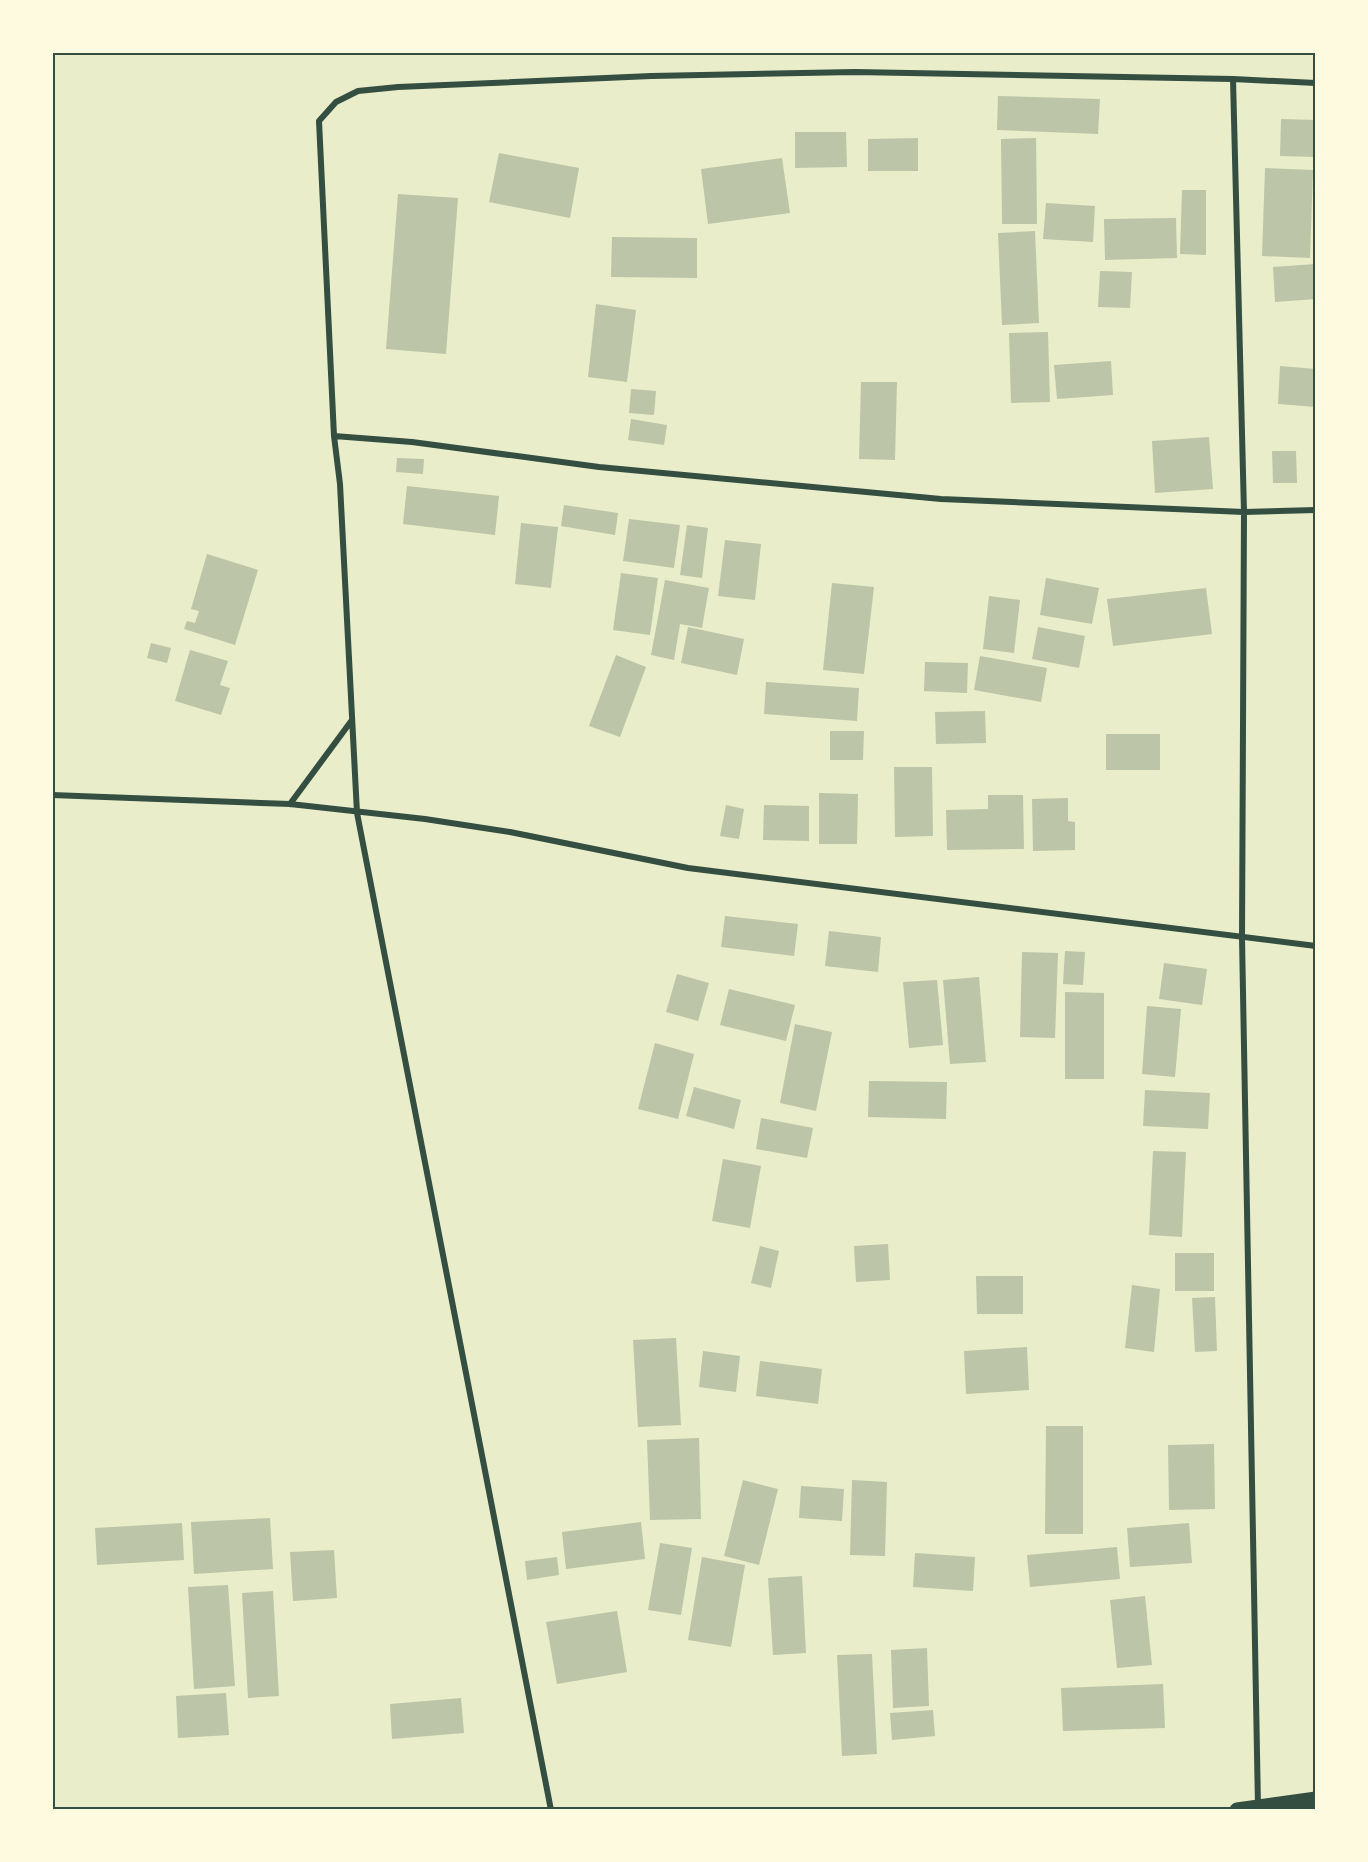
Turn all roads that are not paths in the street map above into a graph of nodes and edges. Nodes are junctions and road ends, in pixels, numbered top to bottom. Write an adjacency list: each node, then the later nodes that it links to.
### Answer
1 (1233, 79): 2 (street); 3 (street); 5 (street)
2 (1316, 83)
3 (334, 436): 5 (street); 6 (street)
4 (1316, 510): 5 (street)
5 (1244, 512): 10 (street)
6 (352, 720): 8 (street); 9 (street)
7 (52, 795): 8 (street)
8 (290, 804): 9 (street)
9 (357, 813): 10 (street); 14 (street)
10 (1242, 938): 11 (street); 13 (street)
11 (1316, 946)
12 (1316, 1799): 13 (main road)
13 (1258, 1807): 15 (main road)
14 (551, 1809)
15 (1237, 1809)

